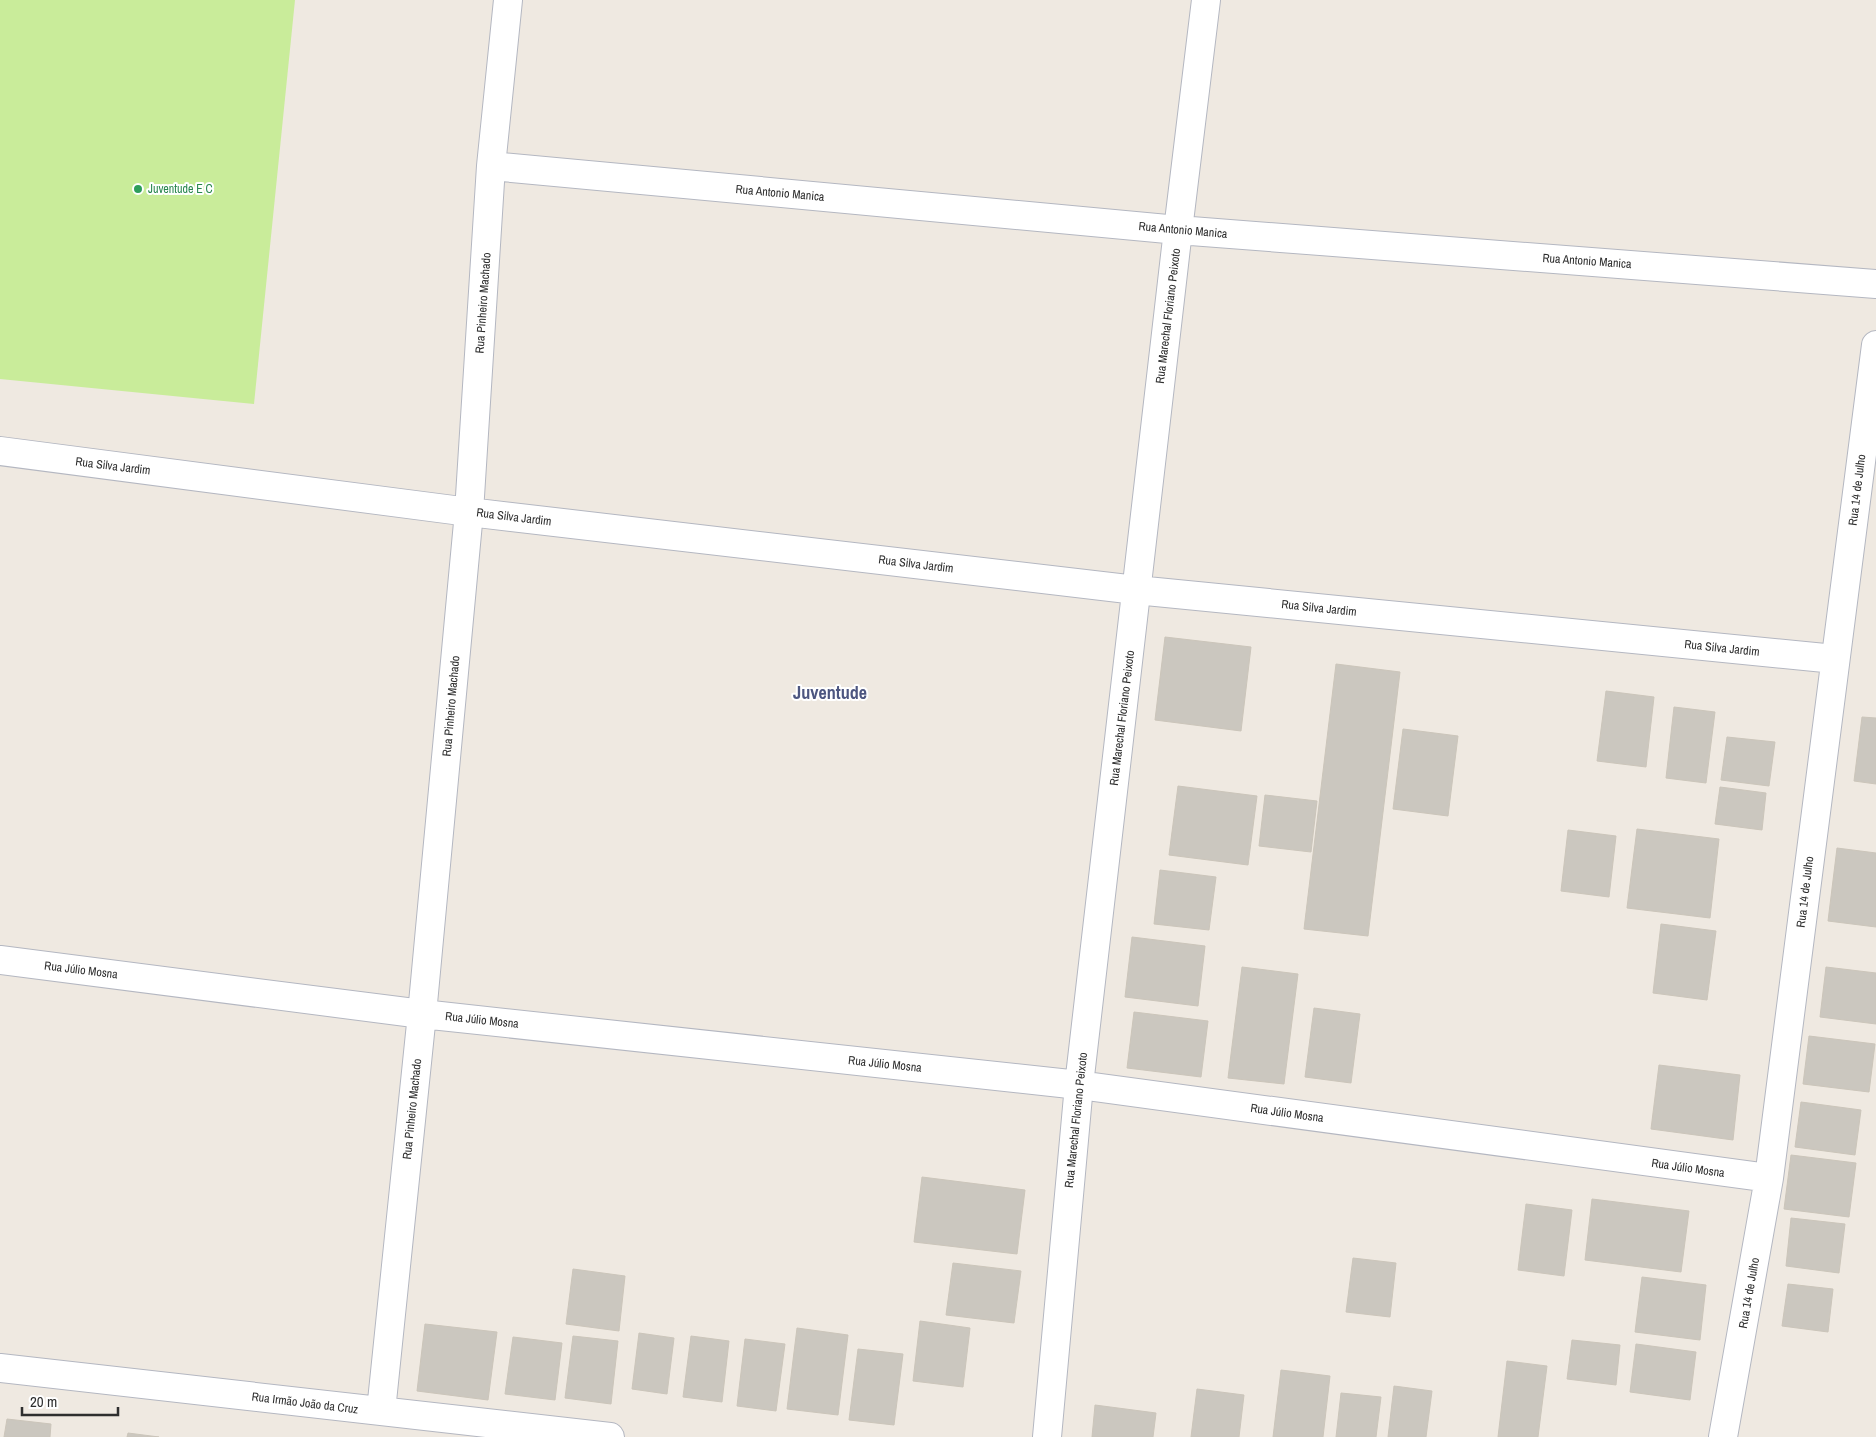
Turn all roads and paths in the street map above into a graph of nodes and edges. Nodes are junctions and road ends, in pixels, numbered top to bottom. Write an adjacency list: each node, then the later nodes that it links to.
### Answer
1 (508, 0): 3 (street, Rua Pinheiro Machado)
2 (1206, 0): 4 (street, Rua Marechal Floriano Peixoto)
3 (492, 166): 4 (street, Rua Antonio Manica); 8 (street, Rua Pinheiro Machado)
4 (1178, 230): 5 (street, Rua Antonio Manica); 9 (street, Rua Marechal Floriano Peixoto)
5 (1876, 284)
6 (1876, 345): 10 (street, Rua 14 de Julho)
7 (0, 451): 8 (street, Rua Silva Jardim)
8 (469, 512): 9 (street, Rua Silva Jardim); 12 (street, Rua Pinheiro Machado)
9 (1136, 590): 10 (street, Rua Silva Jardim); 13 (street, Rua Marechal Floriano Peixoto)
10 (1835, 659): 14 (street, Rua 14 de Julho)
11 (0, 960): 12 (street, Rua Júlio Mosna)
12 (422, 1014): 13 (street, Rua Júlio Mosna); 16 (street, Rua Pinheiro Machado)
13 (1079, 1085): 14 (street, Rua Júlio Mosna); 18 (street, Rua Marechal Floriano Peixoto)
14 (1769, 1178): 19 (street, Rua 14 de Julho)
15 (0, 1368): 16 (street, Rua Irmão João da Cruz)
16 (380, 1411): 17 (street, Rua Irmão João da Cruz)
17 (610, 1437)
18 (1047, 1437)
19 (1724, 1437)

